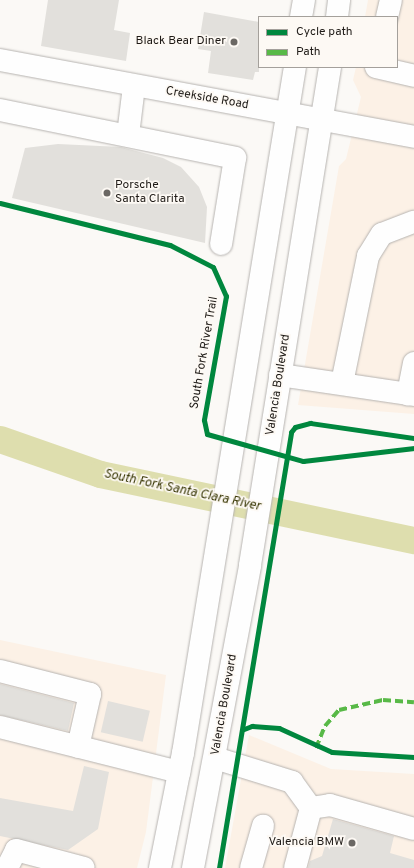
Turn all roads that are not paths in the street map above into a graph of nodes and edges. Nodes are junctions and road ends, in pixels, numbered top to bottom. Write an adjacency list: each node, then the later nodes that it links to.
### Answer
1 (304, 0): 4 (main road)
2 (340, 0): 5 (main road)
3 (391, 0): 6 (main road)
4 (301, 16)
5 (337, 16)
6 (387, 16)
7 (0, 60): 12 (main road, Creekside Road)
8 (294, 68): 14 (main road)
9 (330, 68): 15 (main road, Valencia Boulevard)
10 (380, 68): 11 (main road)
11 (414, 76)
12 (134, 86): 14 (main road, Creekside Road); 16 (main road)
13 (0, 110): 16 (main road)
14 (288, 113): 15 (main road, Creekside Road); 28 (main road)
15 (323, 119): 17 (main road, Creekside Road); 21 (main road, Valencia Boulevard)
16 (128, 135): 19 (main road)
17 (414, 137)
18 (414, 222): 22 (main road)
19 (221, 244)
20 (414, 363): 23 (main road)
21 (280, 375): 22 (main road); 27 (main road, Valencia Boulevard)
22 (342, 383): 23 (main road)
23 (411, 395)
24 (0, 671): 26 (main road)
25 (0, 727): 26 (main road)
26 (78, 747): 28 (main road)
27 (216, 758): 29 (main road); 36 (main road, Valencia Boulevard)
28 (179, 772): 35 (main road)
29 (311, 808): 31 (main road); 38 (main road)
30 (262, 826): 37 (main road)
31 (414, 828)
32 (42, 863): 33 (main road); 34 (main road)
33 (7, 868)
34 (84, 868)
35 (160, 868)
36 (193, 868)
37 (251, 868)
38 (295, 868)

